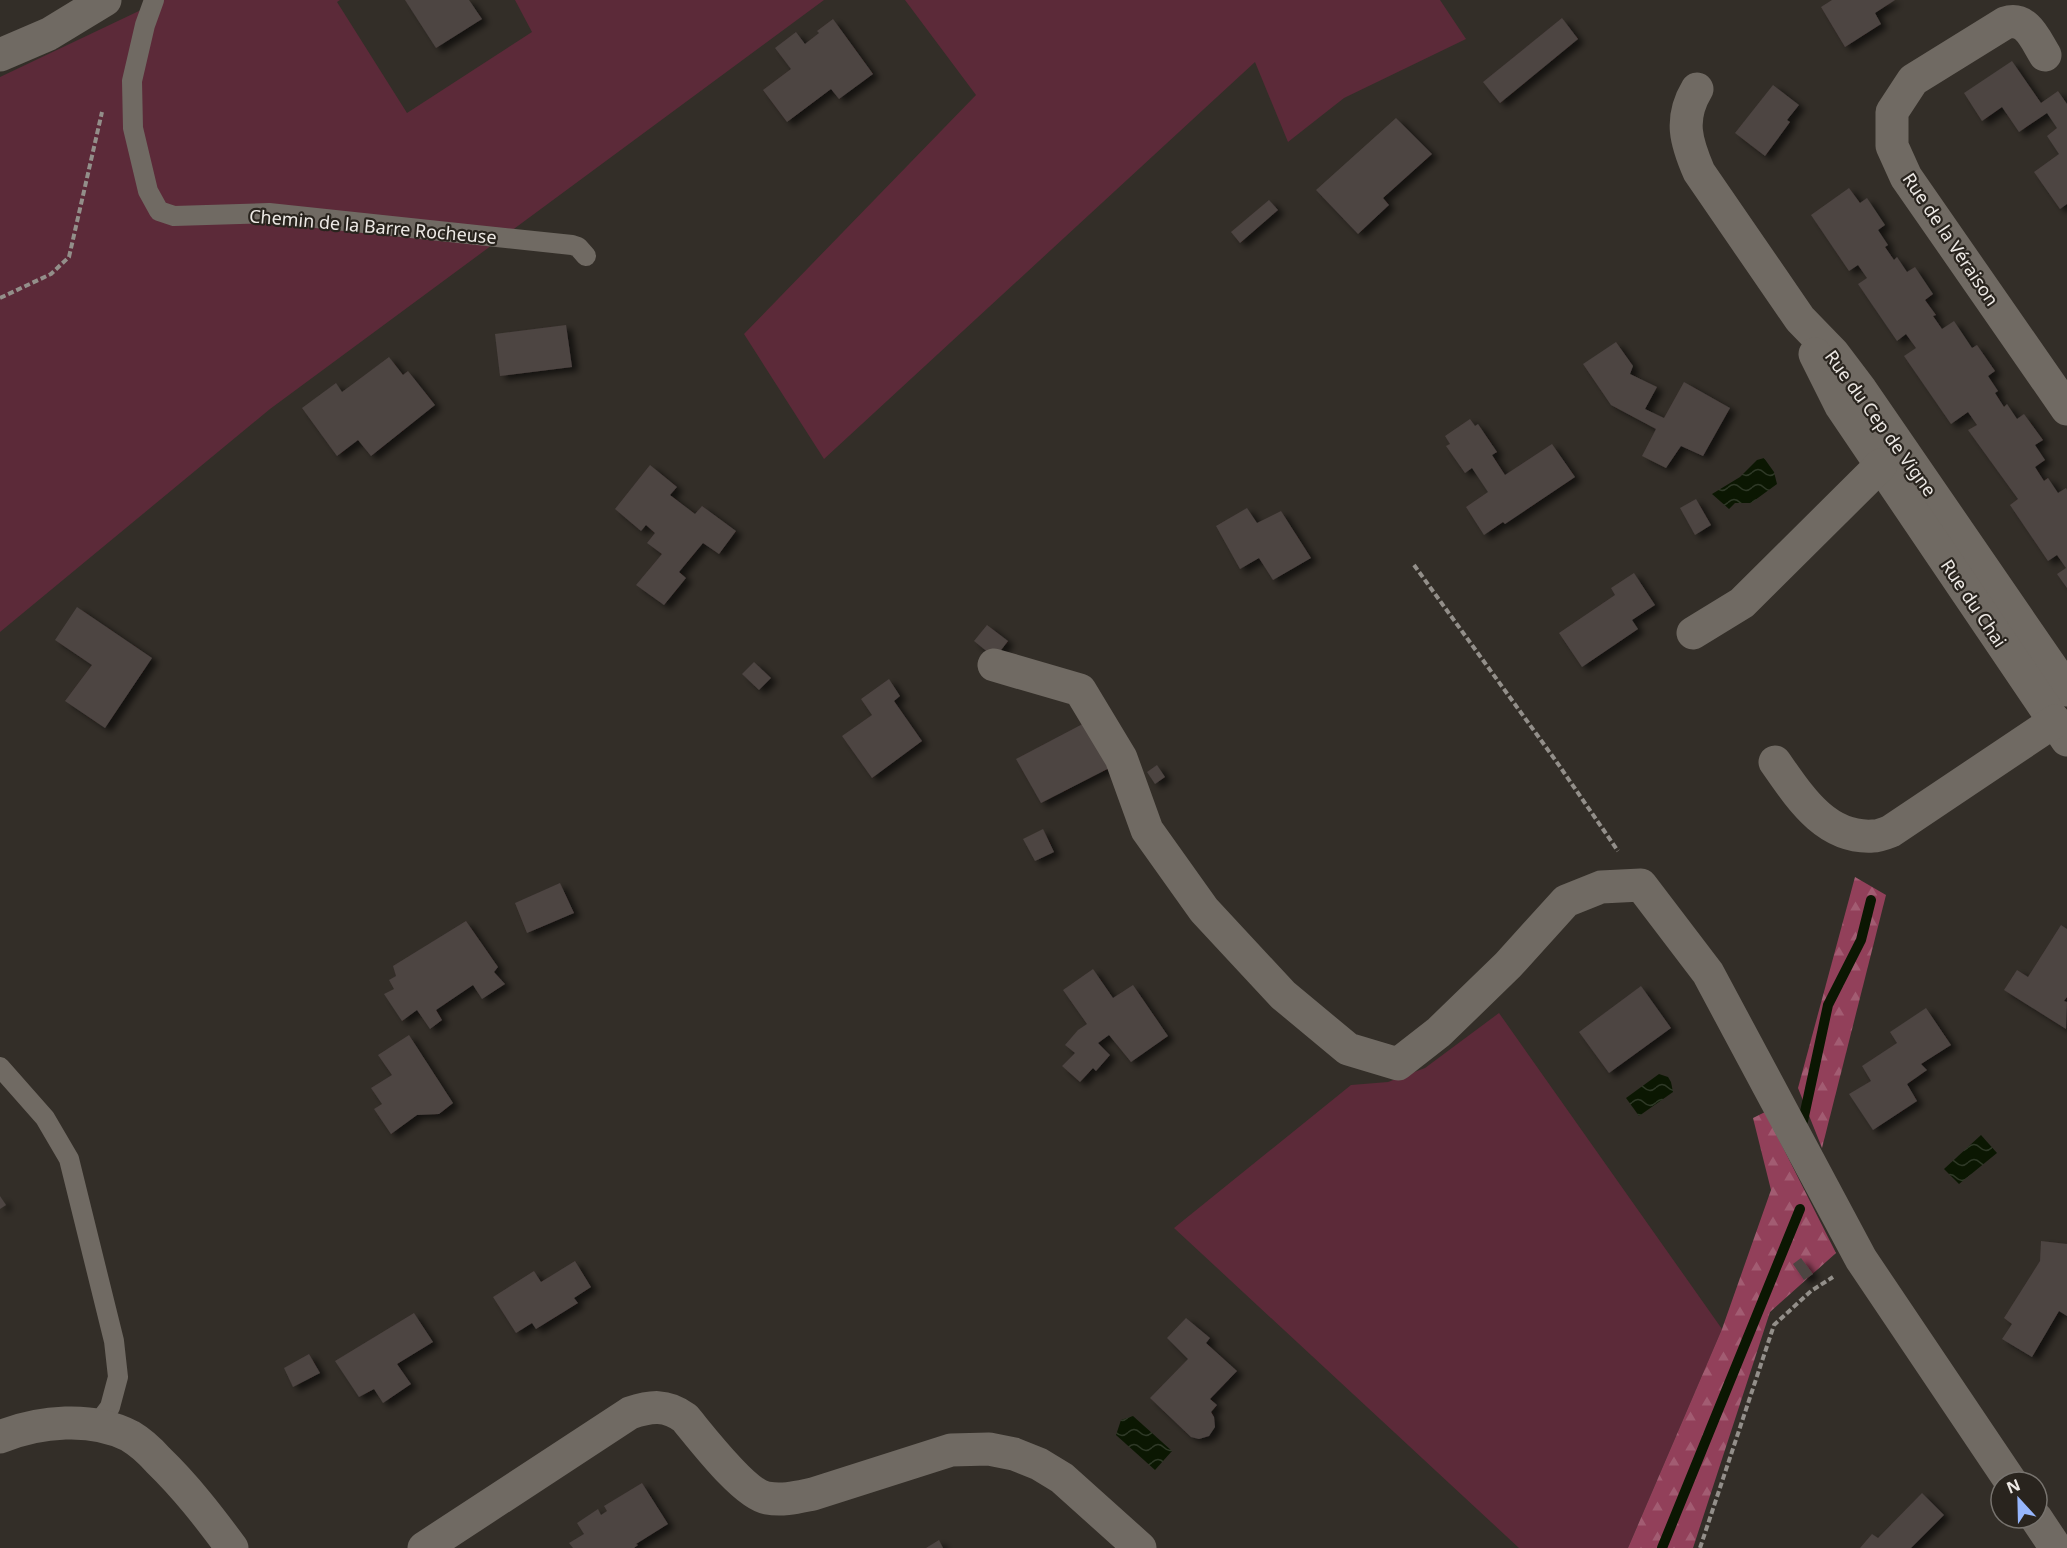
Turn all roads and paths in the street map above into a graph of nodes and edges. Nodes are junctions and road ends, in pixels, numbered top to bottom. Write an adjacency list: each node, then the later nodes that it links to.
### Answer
1 (105, 0): 3 (street)
2 (154, 0): 7 (lane, Chemin de la Barre Rocheuse)
3 (0, 55)
4 (2045, 55): 10 (street, Rue de la Véraison)
5 (1697, 89): 9 (street, Rue du Cep de Vigne)
6 (105, 102): 8 (path)
7 (586, 256)
8 (0, 298)
9 (1800, 319): 11 (street, Rue du Chai); 15 (street, Rue du Cep de Vigne)
10 (2067, 409)
11 (1881, 465): 13 (street); 16 (street, Rue du Chai)
12 (1414, 565): 18 (path)
13 (1693, 633)
14 (994, 665): 18 (street)
15 (2067, 690)
16 (2061, 731): 17 (street)
17 (1775, 762)
18 (1641, 885): 20 (street)
19 (0, 1067): 21 (lane)
20 (1861, 1259): 23 (street); 28 (path)
21 (96, 1426): 22 (street); 25 (street)
22 (0, 1437)
23 (2004, 1470)
24 (2044, 1530): 29 (street)
25 (232, 1548)
26 (424, 1548): 27 (street)
27 (1140, 1548)
28 (1700, 1548)
29 (2056, 1548)

